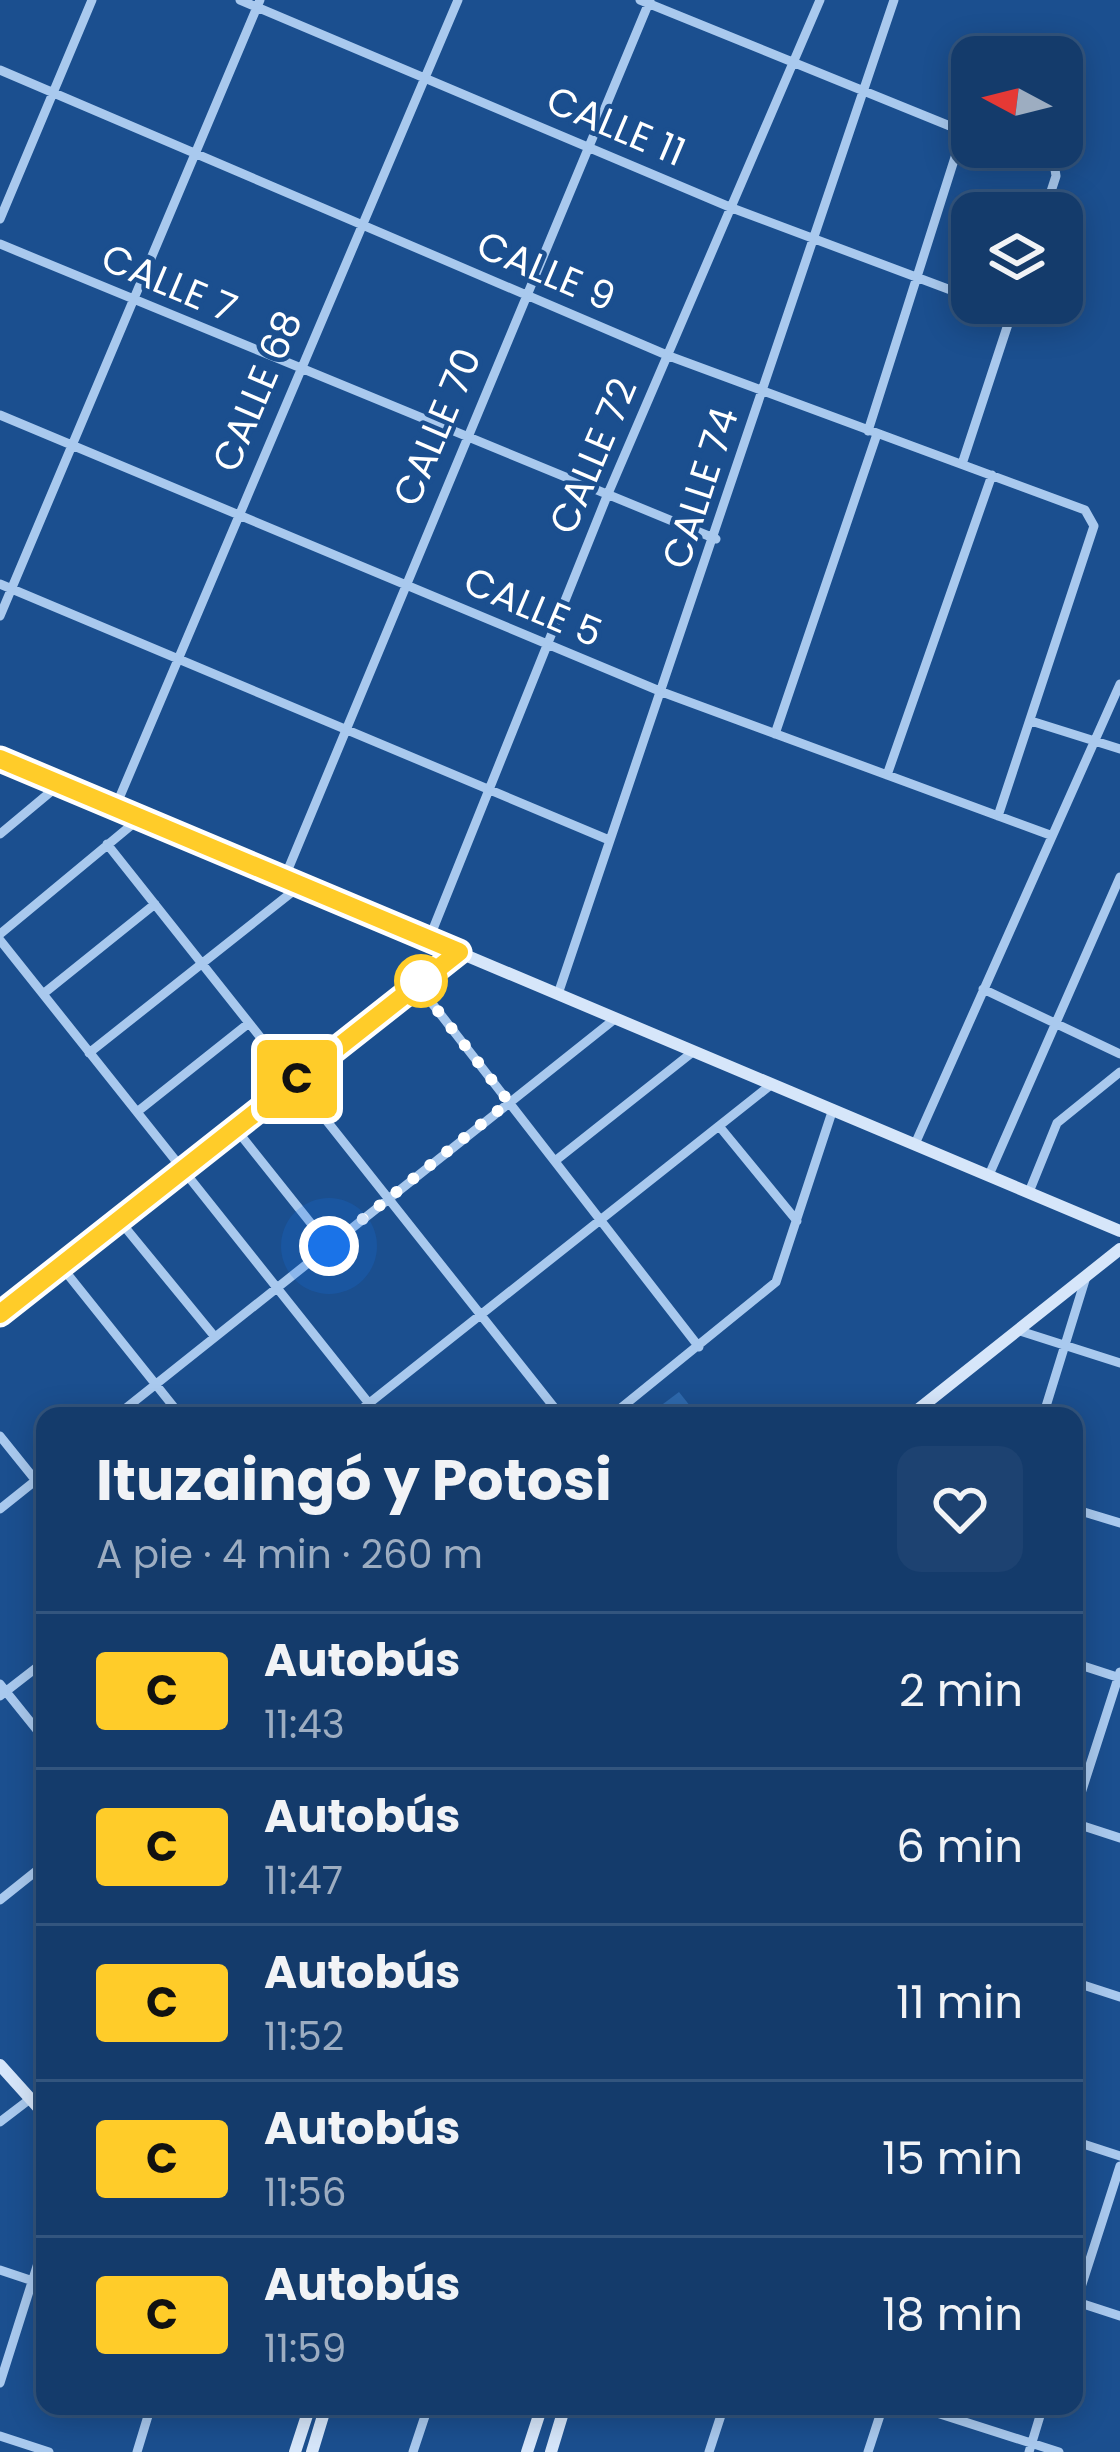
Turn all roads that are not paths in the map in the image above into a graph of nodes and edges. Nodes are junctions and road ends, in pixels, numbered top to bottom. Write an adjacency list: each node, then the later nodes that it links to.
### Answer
1 (92, 0): 12 (street)
2 (240, 0): 7 (street, CALLE 11)
3 (458, 0): 10 (street, CALLE 68)
4 (820, 0): 8 (street, CALLE 72)
5 (894, 0): 11 (street, CALLE 74)
6 (646, 1): 8 (street); 14 (street, CALLE 70)
7 (259, 4): 10 (street, CALLE 11); 15 (street)
8 (794, 64): 11 (street); 17 (street, CALLE 72)
9 (0, 70): 12 (street, CALLE 9)
10 (425, 78): 14 (street, CALLE 11); 19 (street, CALLE 68)
11 (862, 92): 13 (street); 20 (street, CALLE 74)
12 (54, 93): 15 (street, CALLE 9); 18 (street)
13 (951, 127)
14 (586, 146): 17 (street, CALLE 11); 24 (street, CALLE 70)
15 (196, 156): 19 (street, CALLE 9); 25 (street)
16 (955, 168): 22 (street)
17 (731, 208): 20 (street, CALLE 11); 27 (street, CALLE 72)
18 (0, 219)
19 (360, 226): 24 (street, CALLE 9); 28 (street, CALLE 68)
20 (813, 241): 22 (street, CALLE 11); 29 (street, CALLE 74)
21 (0, 244): 25 (street, CALLE 7)
22 (916, 279): 23 (street, CALLE 11); 31 (street)
23 (951, 291)
24 (524, 294): 27 (street, CALLE 9); 32 (street, CALLE 70)
25 (132, 300): 28 (street, CALLE 7); 33 (street)
26 (1008, 324): 34 (street)
27 (669, 356): 29 (street, CALLE 9); 36 (street, CALLE 72)
28 (298, 369): 32 (street, CALLE 7); 37 (street, CALLE 68)
29 (763, 393): 31 (street, CALLE 9); 38 (street, CALLE 74)
30 (0, 415): 33 (street, CALLE 5)
31 (872, 433): 34 (street, CALLE 9); 48 (street)
32 (465, 437): 36 (street, CALLE 7); 39 (street, CALLE 70)
33 (72, 445): 37 (street, CALLE 5); 40 (street)
34 (962, 464): 35 (street, CALLE 9)
35 (992, 476): 46 (street, CALLE 9); 52 (street)
36 (607, 496): 38 (street, CALLE 7); 42 (street, CALLE 72)
37 (237, 514): 39 (street, CALLE 5); 43 (street, CALLE 68)
38 (716, 539): 45 (street, CALLE 74)
39 (404, 584): 42 (street, CALLE 5); 47 (street, CALLE 70)
40 (6, 587): 41 (street); 43 (street)
41 (0, 616)
42 (546, 646): 45 (street, CALLE 5); 54 (street, CALLE 72)
43 (177, 659): 47 (street); 55 (street, CALLE 68)
44 (1120, 684): 49 (street)
45 (662, 692): 48 (street, CALLE 5); 60 (street, CALLE 74)
46 (1031, 721): 49 (street); 56 (street)
47 (344, 727): 54 (street); 63 (street, CALLE 70)
48 (775, 734): 52 (street, CALLE 5)
49 (1094, 740): 50 (street); 59 (street)
50 (1120, 749)
51 (0, 759): 53 (street)
52 (887, 775): 56 (street, CALLE 5)
53 (60, 784): 55 (street); 58 (street)
54 (485, 789): 60 (street); 67 (street, CALLE 72)
55 (116, 808): 57 (street)
56 (998, 817): 59 (street, CALLE 5)
57 (140, 818): 61 (street); 63 (street)
58 (0, 834)
59 (1050, 835): 71 (street)
60 (609, 841): 73 (street, CALLE 74)
61 (107, 844): 65 (street); 66 (street)
62 (1120, 877): 76 (street)
63 (284, 878): 64 (street)
64 (301, 885): 67 (street); 69 (street)
65 (155, 904): 69 (street); 72 (street)
66 (0, 937): 72 (street)
67 (429, 939): 68 (street)
68 (459, 952): 70 (street); 73 (street)
69 (202, 963): 75 (street); 78 (street)
70 (417, 984): 81 (street); 83 (street)
71 (983, 989): 76 (street); 88 (street)
72 (43, 994): 78 (street)
73 (559, 994): 74 (street)
74 (616, 1018): 77 (street); 83 (street)
75 (249, 1023): 81 (street); 85 (street)
76 (1055, 1023): 79 (street); 91 (street)
77 (694, 1051): 82 (street); 89 (street)
78 (89, 1052): 85 (street)
79 (1120, 1054)
80 (1120, 1072): 92 (street)
81 (295, 1081): 87 (street); 93 (street)
82 (772, 1084): 84 (street); 86 (street)
83 (509, 1102): 89 (street); 93 (street)
84 (833, 1109): 88 (street); 96 (street)
85 (137, 1112): 90 (street)
86 (719, 1126): 95 (street); 96 (street)
87 (235, 1128): 90 (street); 98 (street)
88 (916, 1144): 91 (street)
89 (555, 1161): 95 (street)
90 (182, 1169): 94 (street); 102 (street)
91 (989, 1175): 92 (street)
92 (1029, 1192): 97 (street)
93 (389, 1198): 98 (street); 104 (street)
94 (119, 1220): 100 (street); 106 (street)
95 (600, 1220): 104 (street); 107 (street)
96 (796, 1221): 107 (street)
97 (1120, 1231)
98 (329, 1246): 102 (street)
99 (1120, 1249): 101 (street)
100 (61, 1266): 103 (street); 110 (street)
101 (1086, 1277): 105 (street); 108 (street)
102 (277, 1288): 106 (street); 111 (street)
103 (0, 1314)
104 (481, 1315): 111 (street); 116 (street)
105 (1020, 1331): 108 (street); 118 (street)
106 (214, 1337): 110 (street)
107 (699, 1346): 117 (street)
108 (1065, 1346): 109 (street); 119 (street)
109 (1120, 1363)
110 (156, 1384): 112 (street); 113 (street)
111 (369, 1404): 114 (street); 115 (street)
112 (127, 1407)
113 (174, 1407)
114 (365, 1407)
115 (372, 1407)
116 (554, 1407)
117 (622, 1407)
118 (922, 1407)
119 (1046, 1407)
120 (0, 1436): 121 (street)
121 (36, 1472)
122 (36, 1479): 123 (street)
123 (0, 1508)
124 (1083, 1511): 125 (street)
125 (1120, 1523)
126 (36, 1666): 129 (street)
127 (1083, 1666): 128 (street)
128 (1119, 1676): 131 (street)
129 (2, 1691): 130 (street)
130 (36, 1731)
131 (1083, 1790)
132 (1083, 1823): 133 (street)
133 (1120, 1838)
134 (36, 1871): 135 (street)
135 (0, 1900)
136 (1083, 1985): 137 (street)
137 (1120, 1996)
138 (0, 2065): 139 (street)
139 (30, 2099): 140 (street); 141 (street)
140 (36, 2105)
141 (0, 2122)
142 (1083, 2144): 143 (street)
143 (1120, 2156)
144 (1120, 2166): 147 (street)
145 (36, 2269): 148 (street)
146 (0, 2270): 148 (street)
147 (1083, 2279)
148 (32, 2281): 149 (street); 152 (street)
149 (36, 2282)
150 (1083, 2306): 151 (street)
151 (1120, 2316)
152 (0, 2383)
153 (149, 2415): 167 (street)
154 (307, 2415): 168 (street)
155 (323, 2415): 169 (street)
156 (425, 2415): 170 (street)
157 (539, 2415): 164 (street)
158 (562, 2415): 171 (street)
159 (721, 2415): 172 (street)
160 (880, 2415): 173 (street)
161 (940, 2415): 165 (street)
162 (1040, 2415): 165 (street)
163 (0, 2436): 166 (street)
164 (529, 2448): 171 (street)
165 (1030, 2448): 174 (street)
166 (49, 2452)
167 (136, 2452)
168 (296, 2452)
169 (312, 2452)
170 (413, 2452)
171 (552, 2452)
172 (709, 2452)
173 (868, 2452)
174 (1059, 2452)

